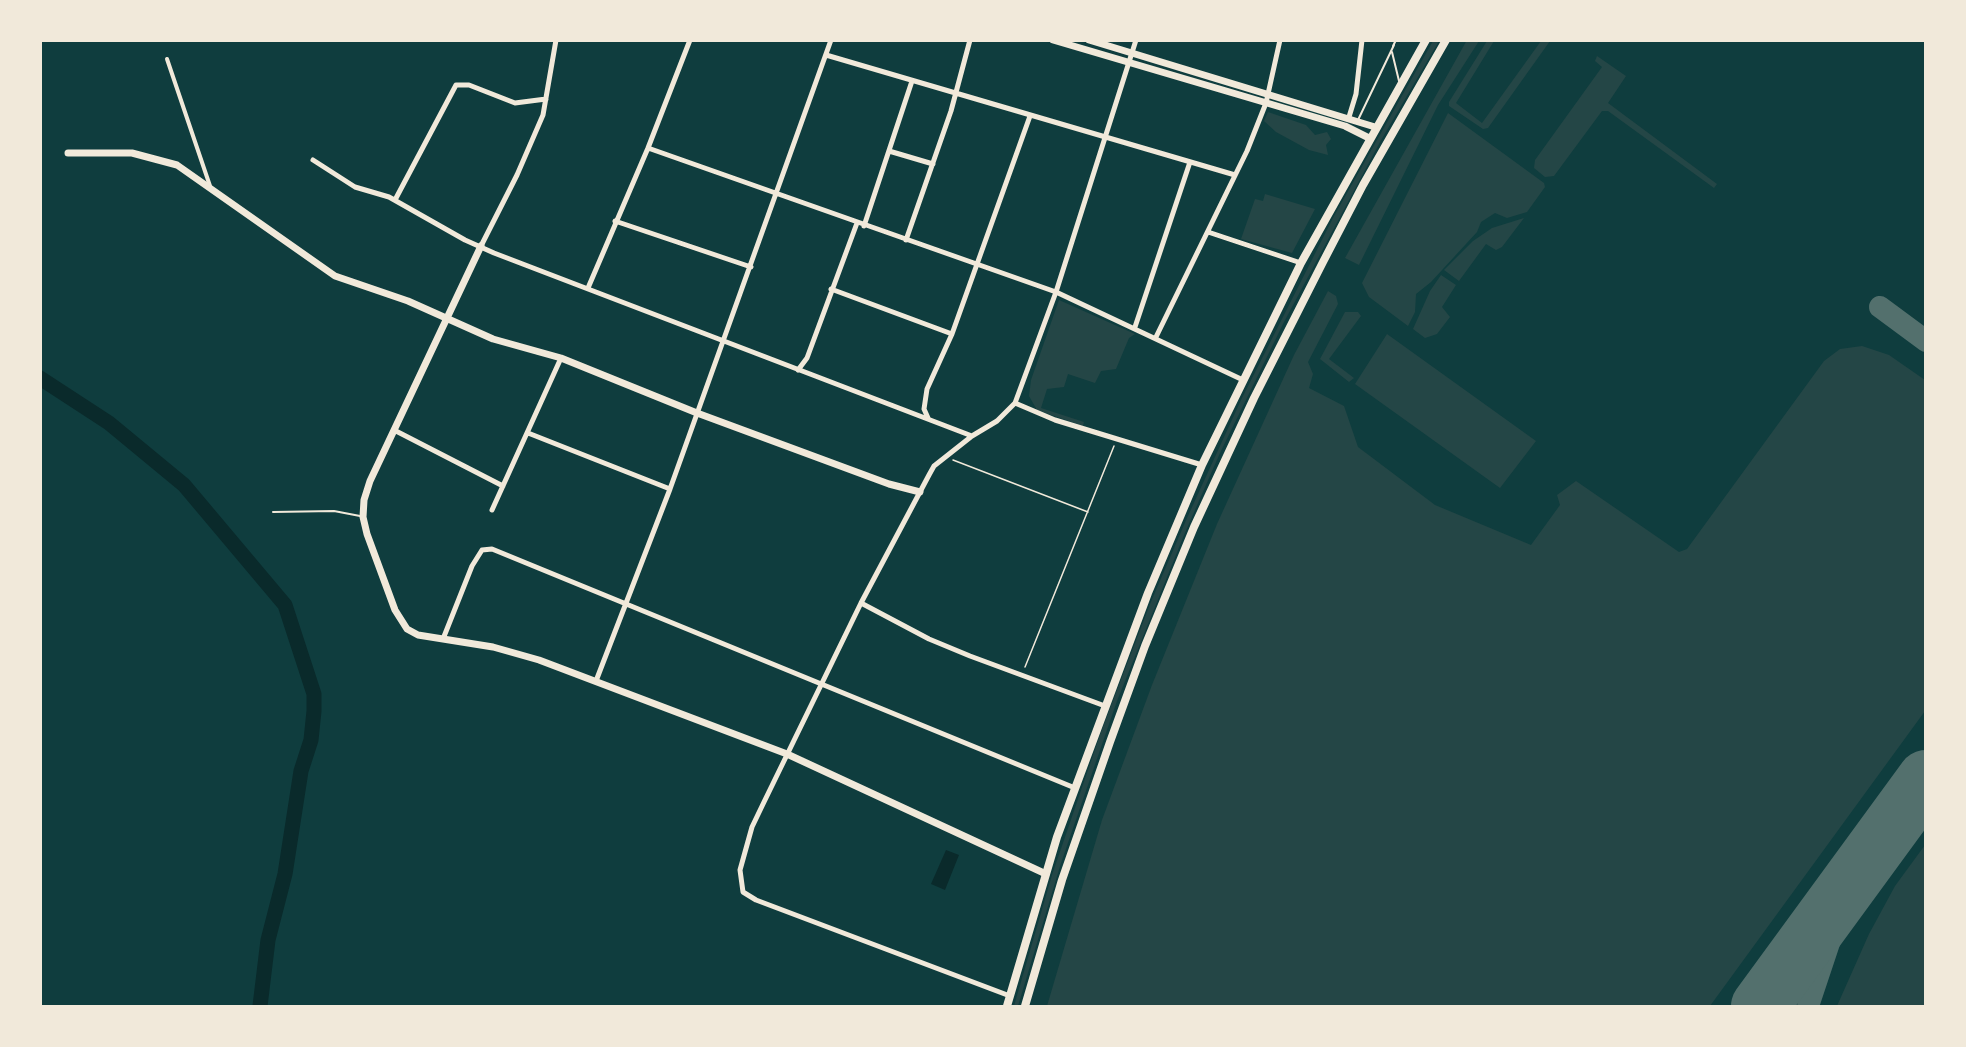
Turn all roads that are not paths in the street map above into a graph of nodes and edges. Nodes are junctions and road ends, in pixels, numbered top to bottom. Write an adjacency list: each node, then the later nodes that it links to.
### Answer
1 (556, 40): 22 (street)
2 (690, 40): 30 (street)
3 (831, 40): 15 (street)
4 (970, 40): 20 (street)
5 (1053, 40): 17 (street)
6 (1089, 40): 14 (street)
7 (1136, 40): 14 (street)
8 (1280, 40): 21 (street)
9 (1362, 40): 25 (street)
10 (1396, 40): 13 (lane)
11 (1426, 40): 19 (main road)
12 (1446, 40): 84 (main road)
13 (1394, 45): 19 (lane); 26 (lane)
14 (1133, 53): 17 (street); 21 (street)
15 (826, 55): 18 (street); 38 (street)
16 (167, 59): 37 (street)
17 (1130, 63): 23 (street); 28 (street)
18 (912, 81): 20 (street); 31 (street)
19 (1401, 83): 27 (main road)
20 (955, 91): 24 (street); 35 (street)
21 (1269, 94): 23 (street); 25 (street)
22 (546, 99): 39 (street); 45 (street)
23 (1266, 103): 29 (street); 36 (street)
24 (1030, 116): 28 (street); 47 (street)
25 (1349, 117): 26 (street)
26 (1358, 120): 27 (street)
27 (1375, 127): 29 (main road)
28 (1104, 136): 34 (street); 51 (street)
29 (1369, 138): 46 (main road)
30 (648, 148): 38 (street); 40 (street)
31 (889, 151): 35 (street); 42 (street)
32 (68, 153): 37 (street)
33 (313, 160): 39 (street)
34 (1190, 162): 36 (street); 53 (street)
35 (933, 164): 44 (street)
36 (1235, 175): 43 (street)
37 (210, 186): 52 (street)
38 (777, 194): 41 (street); 48 (street)
39 (395, 200): 45 (street)
40 (615, 221): 48 (street); 49 (street)
41 (856, 223): 42 (street); 50 (street)
42 (864, 226): 44 (street)
43 (1208, 232): 46 (street); 55 (street)
44 (906, 240): 47 (street)
45 (481, 246): 49 (street); 52 (street)
46 (1301, 263): 59 (main road)
47 (977, 266): 51 (street); 54 (street)
48 (751, 267): 56 (street)
49 (588, 288): 56 (street)
50 (831, 290): 54 (street); 58 (street)
51 (1056, 292): 53 (street); 60 (street)
52 (446, 318): 57 (street); 63 (street)
53 (1136, 327): 55 (street)
54 (952, 334): 62 (street)
55 (1156, 337): 59 (street)
56 (724, 341): 58 (street); 61 (street)
57 (561, 358): 61 (street); 64 (street)
58 (798, 370): 62 (street)
59 (1243, 380): 66 (main road)
60 (1015, 403): 65 (street); 66 (street)
61 (698, 413): 68 (street); 69 (street)
62 (928, 418): 65 (street)
63 (394, 430): 67 (street); 72 (street)
64 (528, 433): 67 (street); 68 (street)
65 (972, 436): 69 (street)
66 (1202, 465): 78 (main road)
67 (503, 486): 70 (street)
68 (670, 489): 74 (street)
69 (920, 492): 73 (street)
70 (492, 510)
71 (273, 512): 72 (lane)
72 (363, 517): 75 (street)
73 (861, 603): 77 (street); 78 (street)
74 (625, 605): 75 (street); 76 (street); 77 (street)
75 (443, 639): 76 (street)
76 (596, 681): 79 (street)
77 (822, 685): 79 (street); 80 (street)
78 (1105, 706): 80 (main road)
79 (788, 754): 81 (street); 82 (street)
80 (1075, 788): 81 (main road)
81 (1046, 874): 82 (main road)
82 (1010, 996): 83 (main road)
83 (1007, 1006)
84 (1025, 1006)

